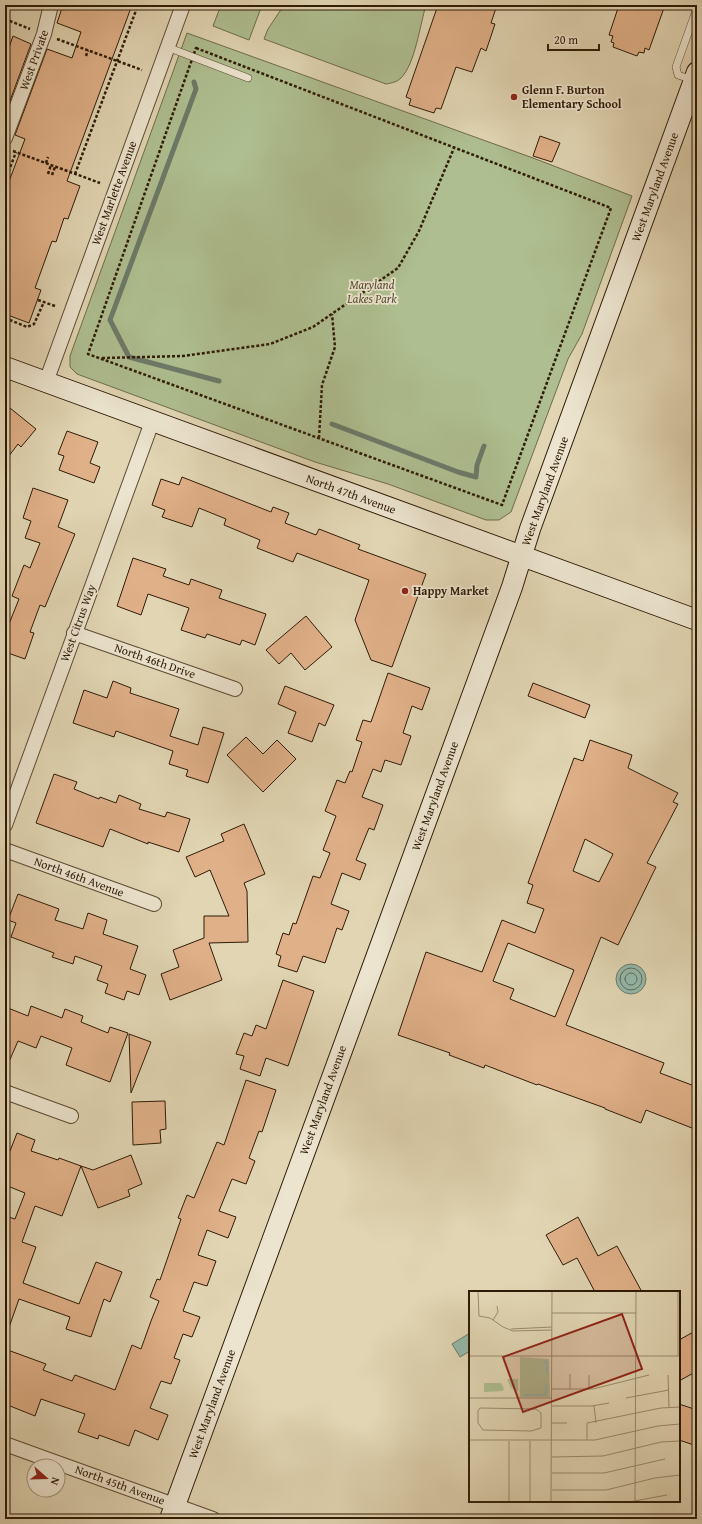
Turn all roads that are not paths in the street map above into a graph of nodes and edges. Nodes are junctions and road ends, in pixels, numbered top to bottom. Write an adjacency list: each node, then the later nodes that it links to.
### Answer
1 (51, 5): 7 (street, West Private)
2 (183, 5): 4 (street, West Marlette Avenue)
3 (697, 8): 5 (lane)
4 (167, 47): 6 (lane); 9 (street, West Marlette Avenue)
5 (695, 76): 11 (street, West Maryland Avenue)
6 (248, 78)
7 (8, 144)
8 (5, 367): 9 (street, North 47th Avenue)
9 (46, 382): 10 (street, North 47th Avenue)
10 (152, 422): 11 (street, North 47th Avenue); 13 (street, West Citrus Way)
11 (521, 556): 12 (street, North 47th Avenue); 21 (street, West Maryland Avenue)
12 (697, 620)
13 (74, 633): 14 (street, North 46th Drive); 15 (street, West Citrus Way)
14 (235, 689)
15 (5, 824)
16 (5, 850): 17 (street, North 46th Avenue)
17 (154, 904)
18 (5, 1092): 19 (street)
19 (71, 1116)
20 (5, 1444): 21 (street, North 45th Avenue)
21 (172, 1512): 22 (street, North 45th Avenue)
22 (213, 1519)

